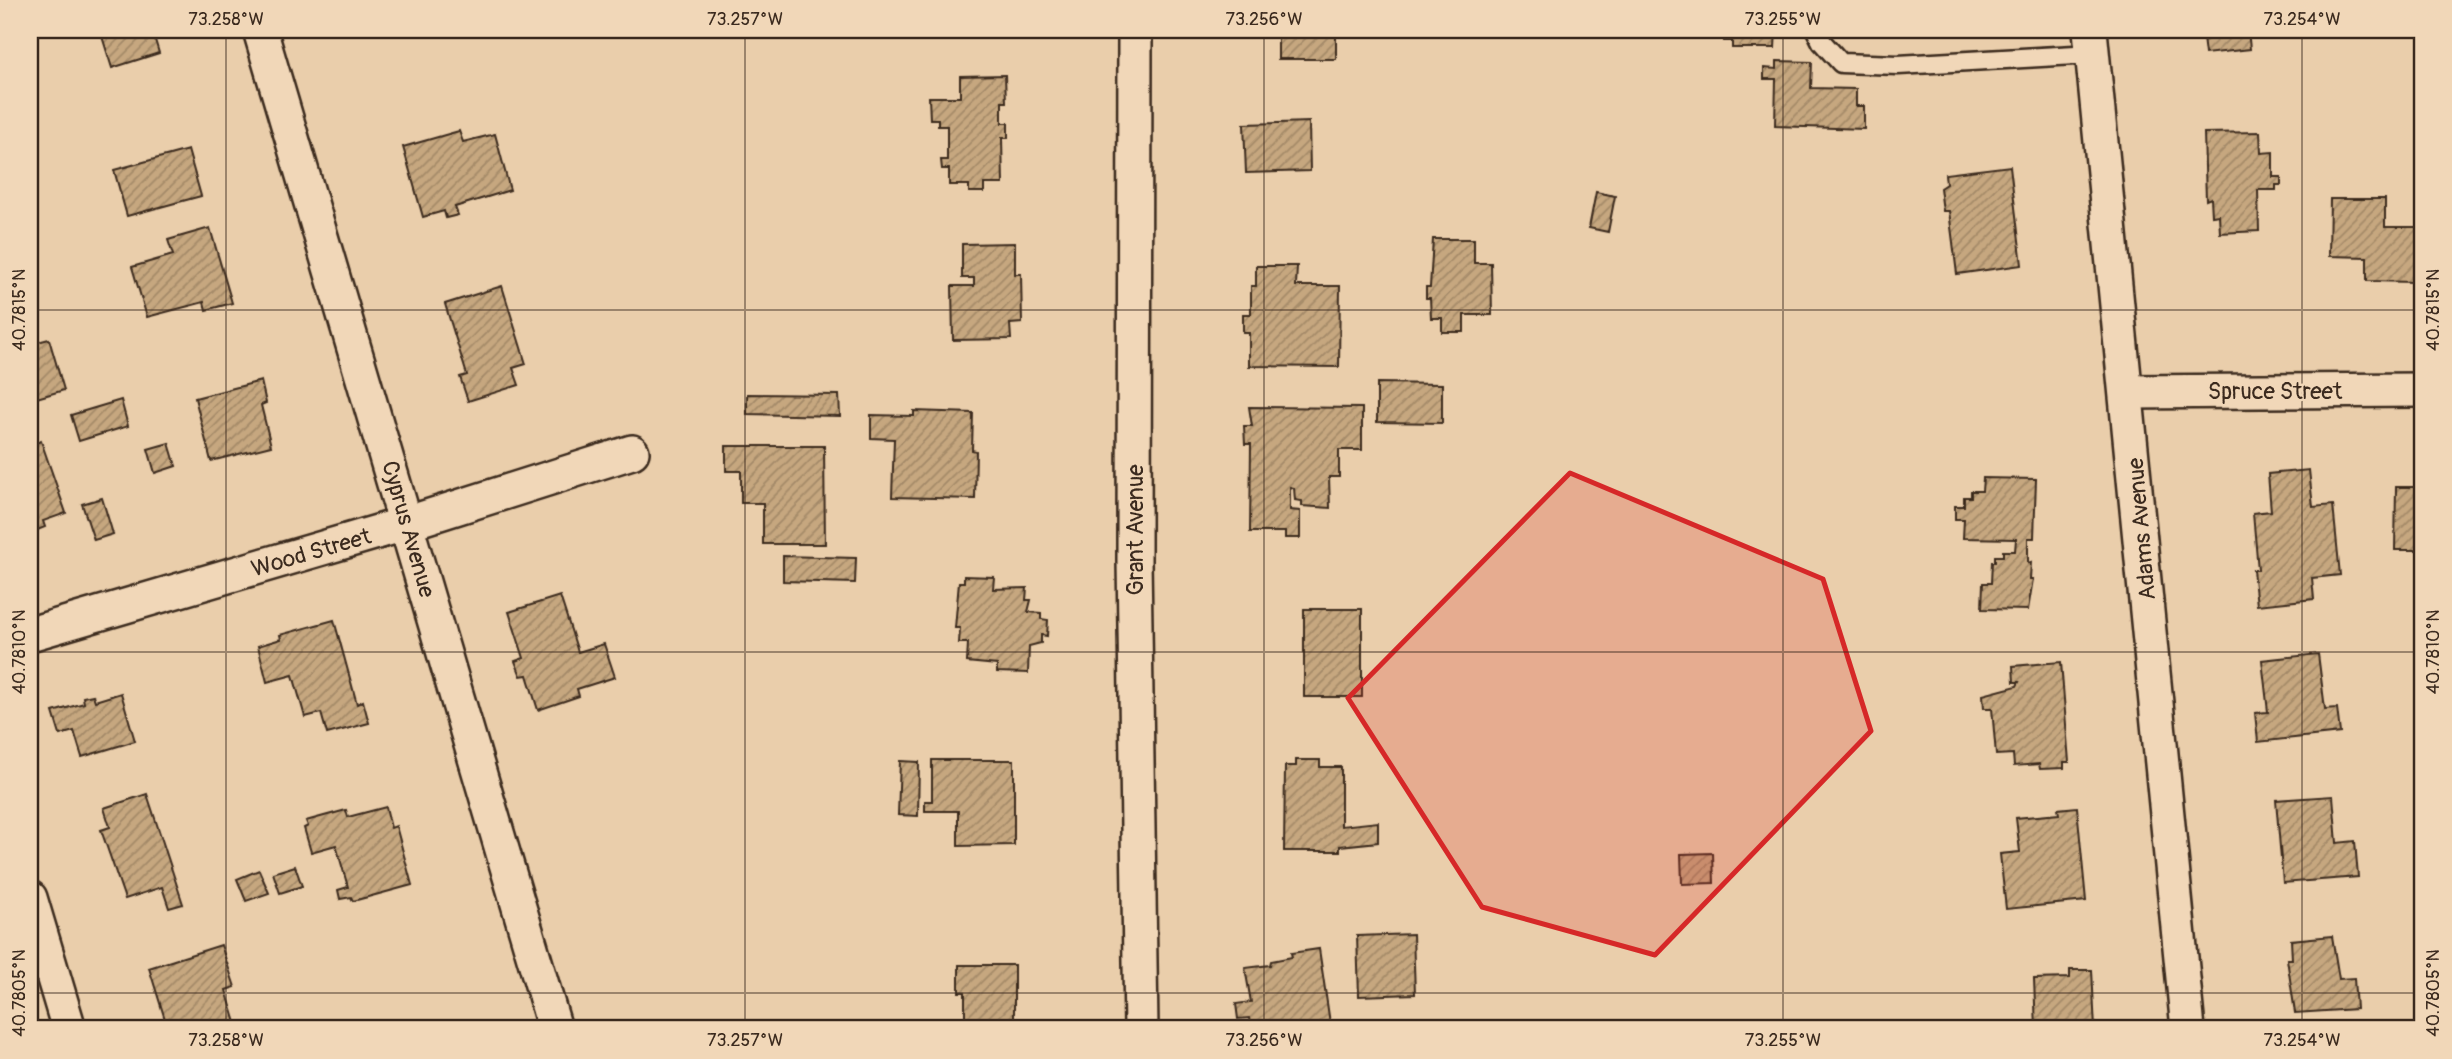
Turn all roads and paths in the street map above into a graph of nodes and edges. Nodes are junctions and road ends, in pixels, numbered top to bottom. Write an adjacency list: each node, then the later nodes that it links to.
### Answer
1 (260, 30): 8 (street, Cyprus Avenue)
2 (1135, 30): 13 (street, Grant Avenue)
3 (1816, 30): 4 (lane)
4 (2091, 42): 6 (street, Adams Avenue)
5 (2422, 390): 6 (street, Spruce Street)
6 (2127, 392): 14 (street, Adams Avenue)
7 (632, 452): 8 (street, Wood Street)
8 (408, 523): 9 (street, Wood Street); 12 (street, Cyprus Avenue)
9 (30, 634)
10 (30, 898): 11 (street)
11 (68, 1029)
12 (555, 1029)
13 (1141, 1029)
14 (2188, 1029)

